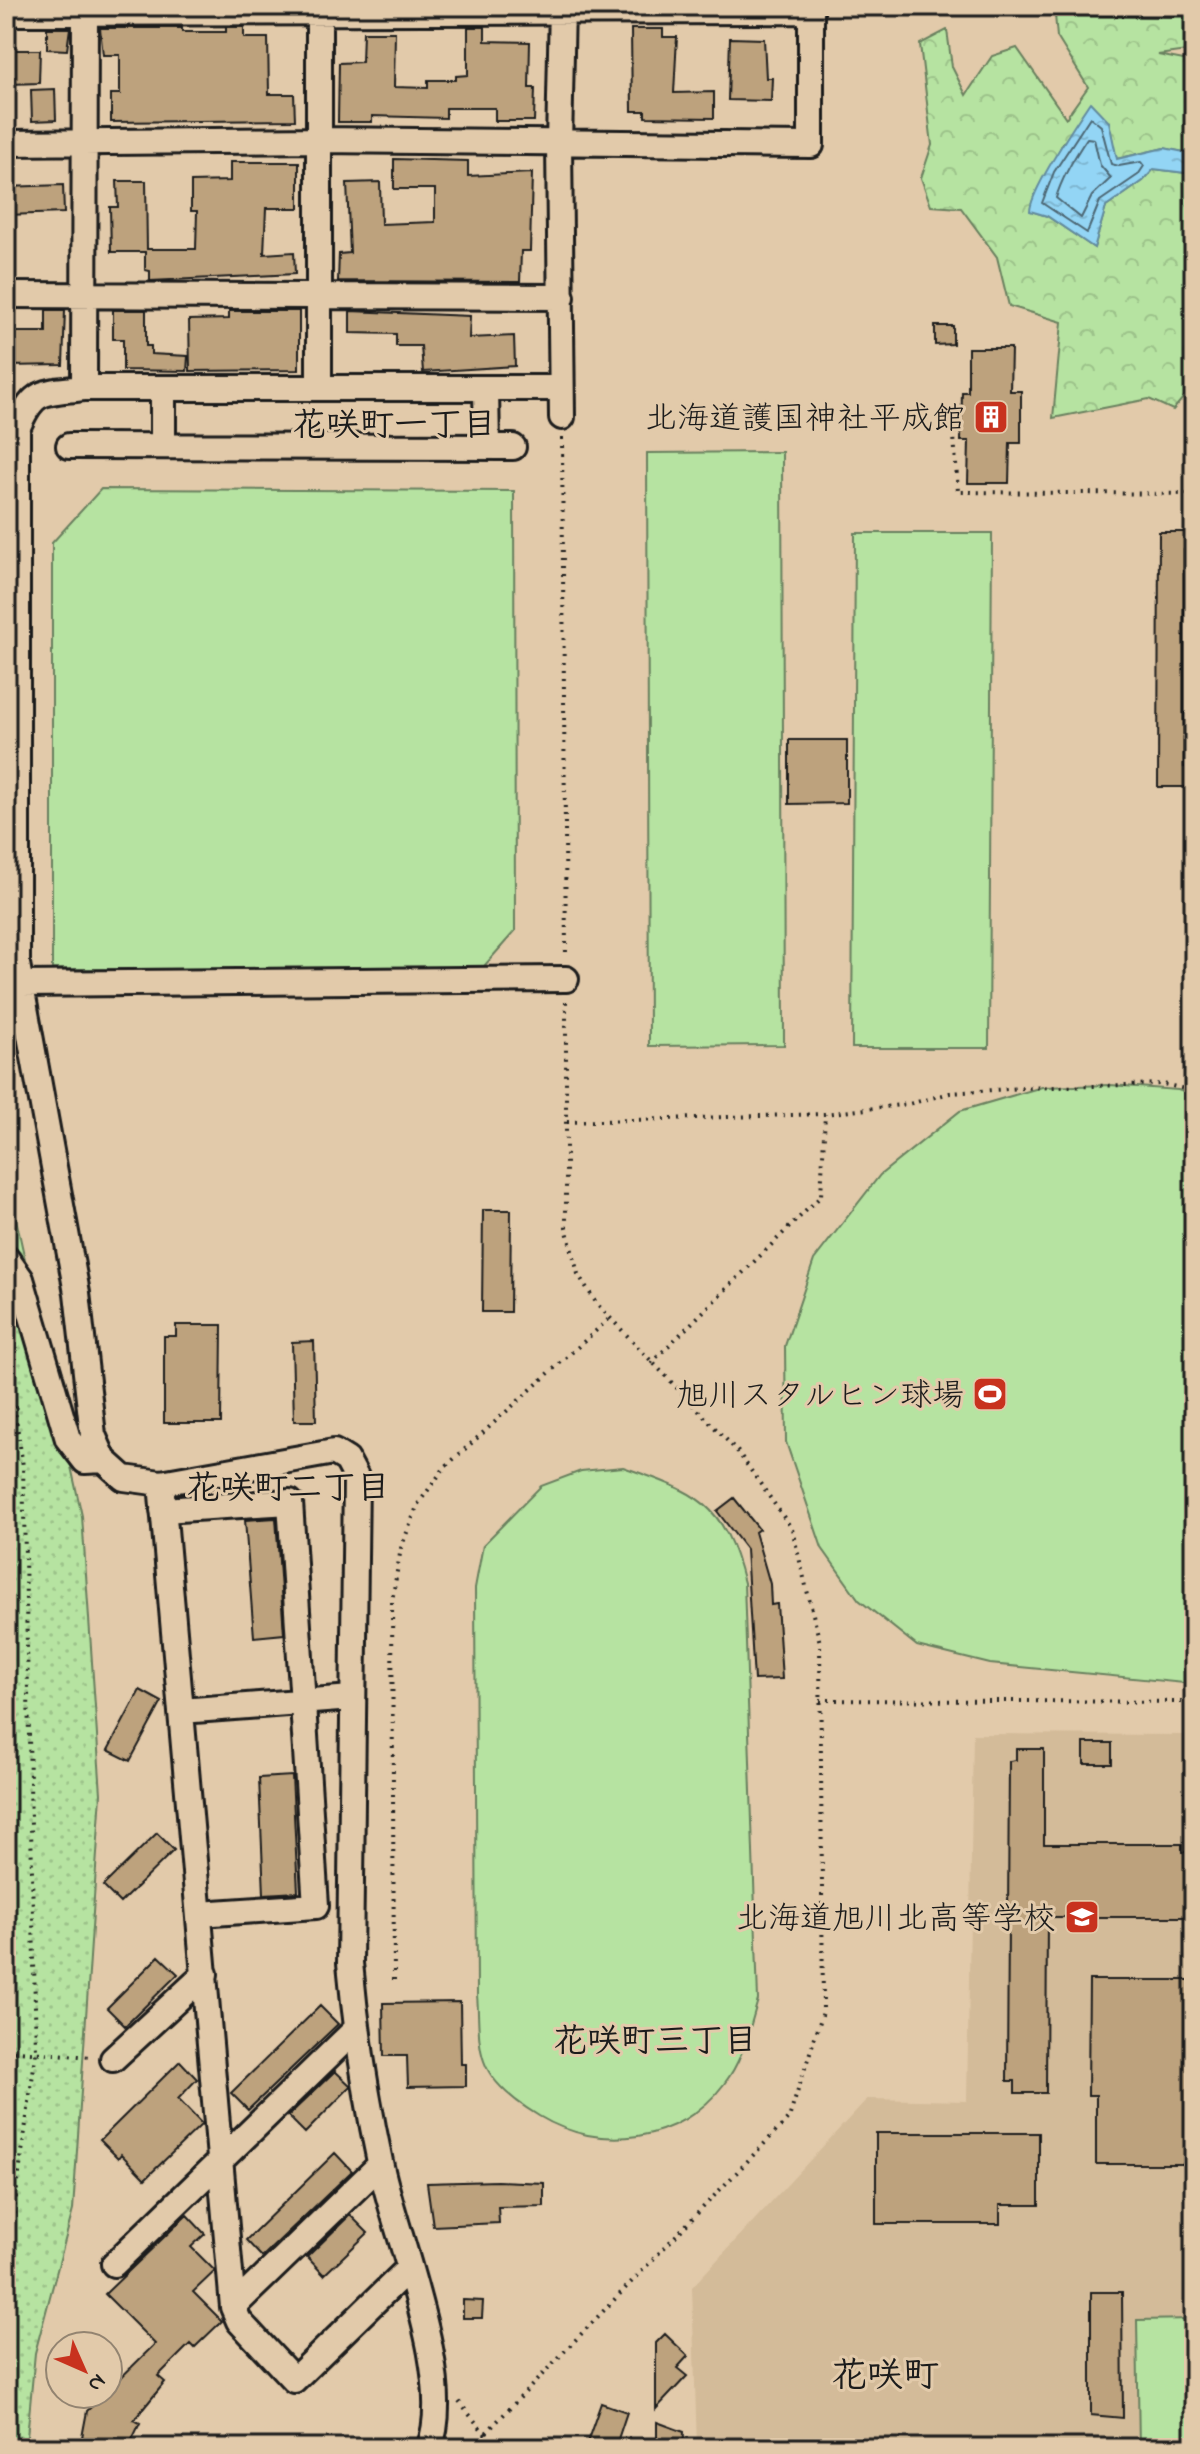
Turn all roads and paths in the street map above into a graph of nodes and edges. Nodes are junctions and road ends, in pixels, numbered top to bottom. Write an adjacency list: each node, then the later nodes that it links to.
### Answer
1 (85, 9): 2 (street); 5 (street); 7 (street)
2 (319, 9): 3 (street); 6 (street)
3 (562, 9): 4 (street); 9 (street)
4 (811, 9): 9 (street)
5 (6, 13)
6 (318, 140): 7 (street); 9 (street); 10 (street)
7 (86, 142): 8 (street); 12 (street)
8 (6, 143)
9 (559, 144): 13 (street)
10 (319, 294): 12 (street); 13 (street); 14 (street)
11 (6, 295): 12 (street)
12 (86, 295): 15 (street)
13 (562, 297): 18 (street)
14 (319, 387): 16 (street); 17 (street)
15 (84, 388): 16 (street); 27 (street)
16 (163, 388): 22 (street)
17 (486, 388): 18 (street); 23 (street)
18 (561, 388): 20 (street)
19 (952, 408): 25 (path)
20 (562, 417): 26 (path)
21 (69, 446): 22 (street)
22 (163, 446): 23 (street)
23 (487, 447): 24 (street)
24 (513, 447)
25 (1194, 494)
26 (566, 979): 27 (street); 30 (path)
27 (21, 984): 35 (street)
28 (1194, 1091): 29 (path)
29 (825, 1114): 30 (path); 34 (path)
30 (567, 1122): 32 (path)
31 (6, 1258): 35 (street)
32 (610, 1318): 34 (path); 45 (path)
33 (6, 1351): 48 (path)
34 (651, 1363): 39 (path)
35 (104, 1460): 36 (street)
36 (161, 1483): 37 (street); 38 (street)
37 (163, 1510): 40 (street); 42 (street)
38 (352, 1698): 40 (street); 46 (street)
39 (820, 1700): 41 (path); 57 (path)
40 (301, 1701): 42 (street); 43 (street)
41 (1194, 1702)
42 (181, 1711): 43 (street)
43 (199, 1914): 44 (street)
44 (205, 1974): 49 (street); 50 (street)
45 (394, 1980)
46 (356, 2029): 50 (street); 51 (street)
47 (6, 2050): 48 (path)
48 (36, 2052): 49 (path); 53 (path)
49 (113, 2059)
50 (221, 2159): 52 (street); 55 (street)
51 (380, 2165): 54 (street); 55 (street)
52 (114, 2264)
53 (6, 2267)
54 (408, 2269): 55 (street); 56 (street)
55 (233, 2307)
56 (434, 2372): 57 (path); 58 (street)
57 (486, 2433): 59 (path); 60 (path)
58 (429, 2448)
59 (482, 2448)
60 (497, 2448)

